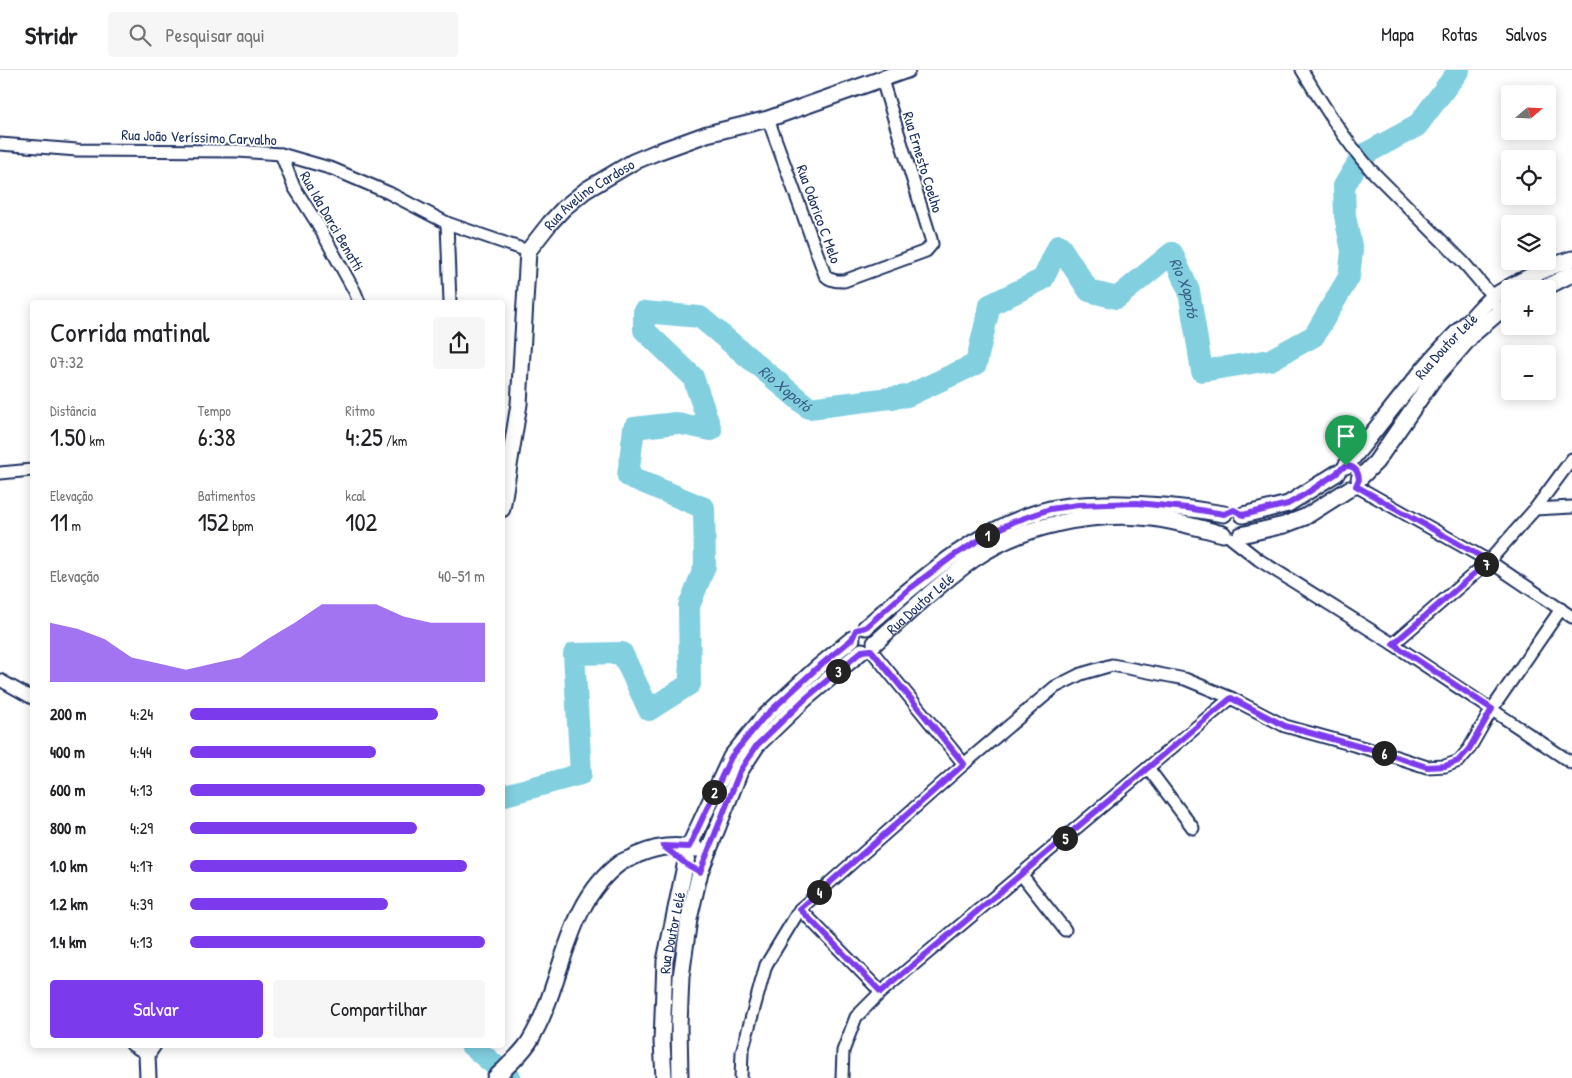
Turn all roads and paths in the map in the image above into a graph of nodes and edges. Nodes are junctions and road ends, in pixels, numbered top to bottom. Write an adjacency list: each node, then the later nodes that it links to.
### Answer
1 (907, 70): 3 (street, Rua Avelino Cardoso)
2 (1302, 70): 16 (street)
3 (882, 80): 4 (street, Rua Avelino Cardoso); 8 (street, Rua Ernesto Coelho)
4 (768, 118): 8 (street, Rua Odorico C Melo); 9 (street, Rua Avelino Cardoso)
5 (0, 144): 6 (street, Rua João Veríssimo Carvalho)
6 (281, 154): 7 (street, Rua João Veríssimo Carvalho); 14 (street, Rua Ida Darci Benatti)
7 (447, 223): 9 (street, Rua João Veríssimo Carvalho); 15 (street)
8 (926, 251)
9 (528, 252): 22 (street)
10 (1572, 259): 12 (street, Rua Doutor Lelé)
11 (1572, 274): 13 (street)
12 (1529, 280)
13 (1556, 282)
14 (358, 300)
15 (450, 300)
16 (1501, 304): 18 (street, Rua Doutor Lelé); 21 (street, Rua Doutor Lelé)
17 (1572, 460): 24 (street)
18 (1341, 469): 21 (street); 21 (street); 26 (street, Rua Doutor Lelé)
19 (30, 470): 20 (street)
20 (0, 473)
21 (1355, 485): 27 (street, Rua Doutor Lelé); 28 (street)
22 (505, 490)
23 (1572, 508): 24 (street)
24 (1535, 509): 28 (street)
25 (1224, 514): 26 (street); 27 (street); 31 (street, Rua Doutor Lelé)
26 (1243, 515): 27 (street)
27 (1232, 536): 33 (street); 34 (street, Rua Doutor Lelé)
28 (1489, 561): 29 (street); 33 (street)
29 (1561, 609): 30 (street); 38 (street)
30 (1572, 616)
31 (866, 627): 32 (street); 34 (street)
32 (852, 639): 34 (street); 44 (street, Rua Doutor Lelé)
33 (1393, 644): 38 (street)
34 (869, 648): 40 (street); 45 (street, Rua Doutor Lelé)
35 (0, 680): 36 (street)
36 (30, 697)
37 (1231, 698): 38 (street); 40 (street); 41 (street)
38 (1492, 709): 39 (street)
39 (1572, 763)
40 (964, 764): 49 (street)
41 (1148, 768): 42 (street); 48 (street)
42 (1193, 828)
43 (663, 846): 44 (street); 46 (street); 54 (street)
44 (689, 847): 45 (street); 46 (street, Rua Doutor Lelé)
45 (708, 851): 47 (street, Rua Doutor Lelé)
46 (686, 864): 47 (street); 55 (street, Rua Doutor Lelé)
47 (700, 872): 56 (street, Rua Doutor Lelé)
48 (1021, 874): 50 (street); 51 (street)
49 (800, 909): 51 (street); 57 (street)
50 (1065, 930)
51 (881, 992): 58 (street)
52 (150, 1050): 53 (street)
53 (148, 1078)
54 (495, 1078)
55 (664, 1078)
56 (680, 1078)
57 (741, 1078)
58 (842, 1078)

